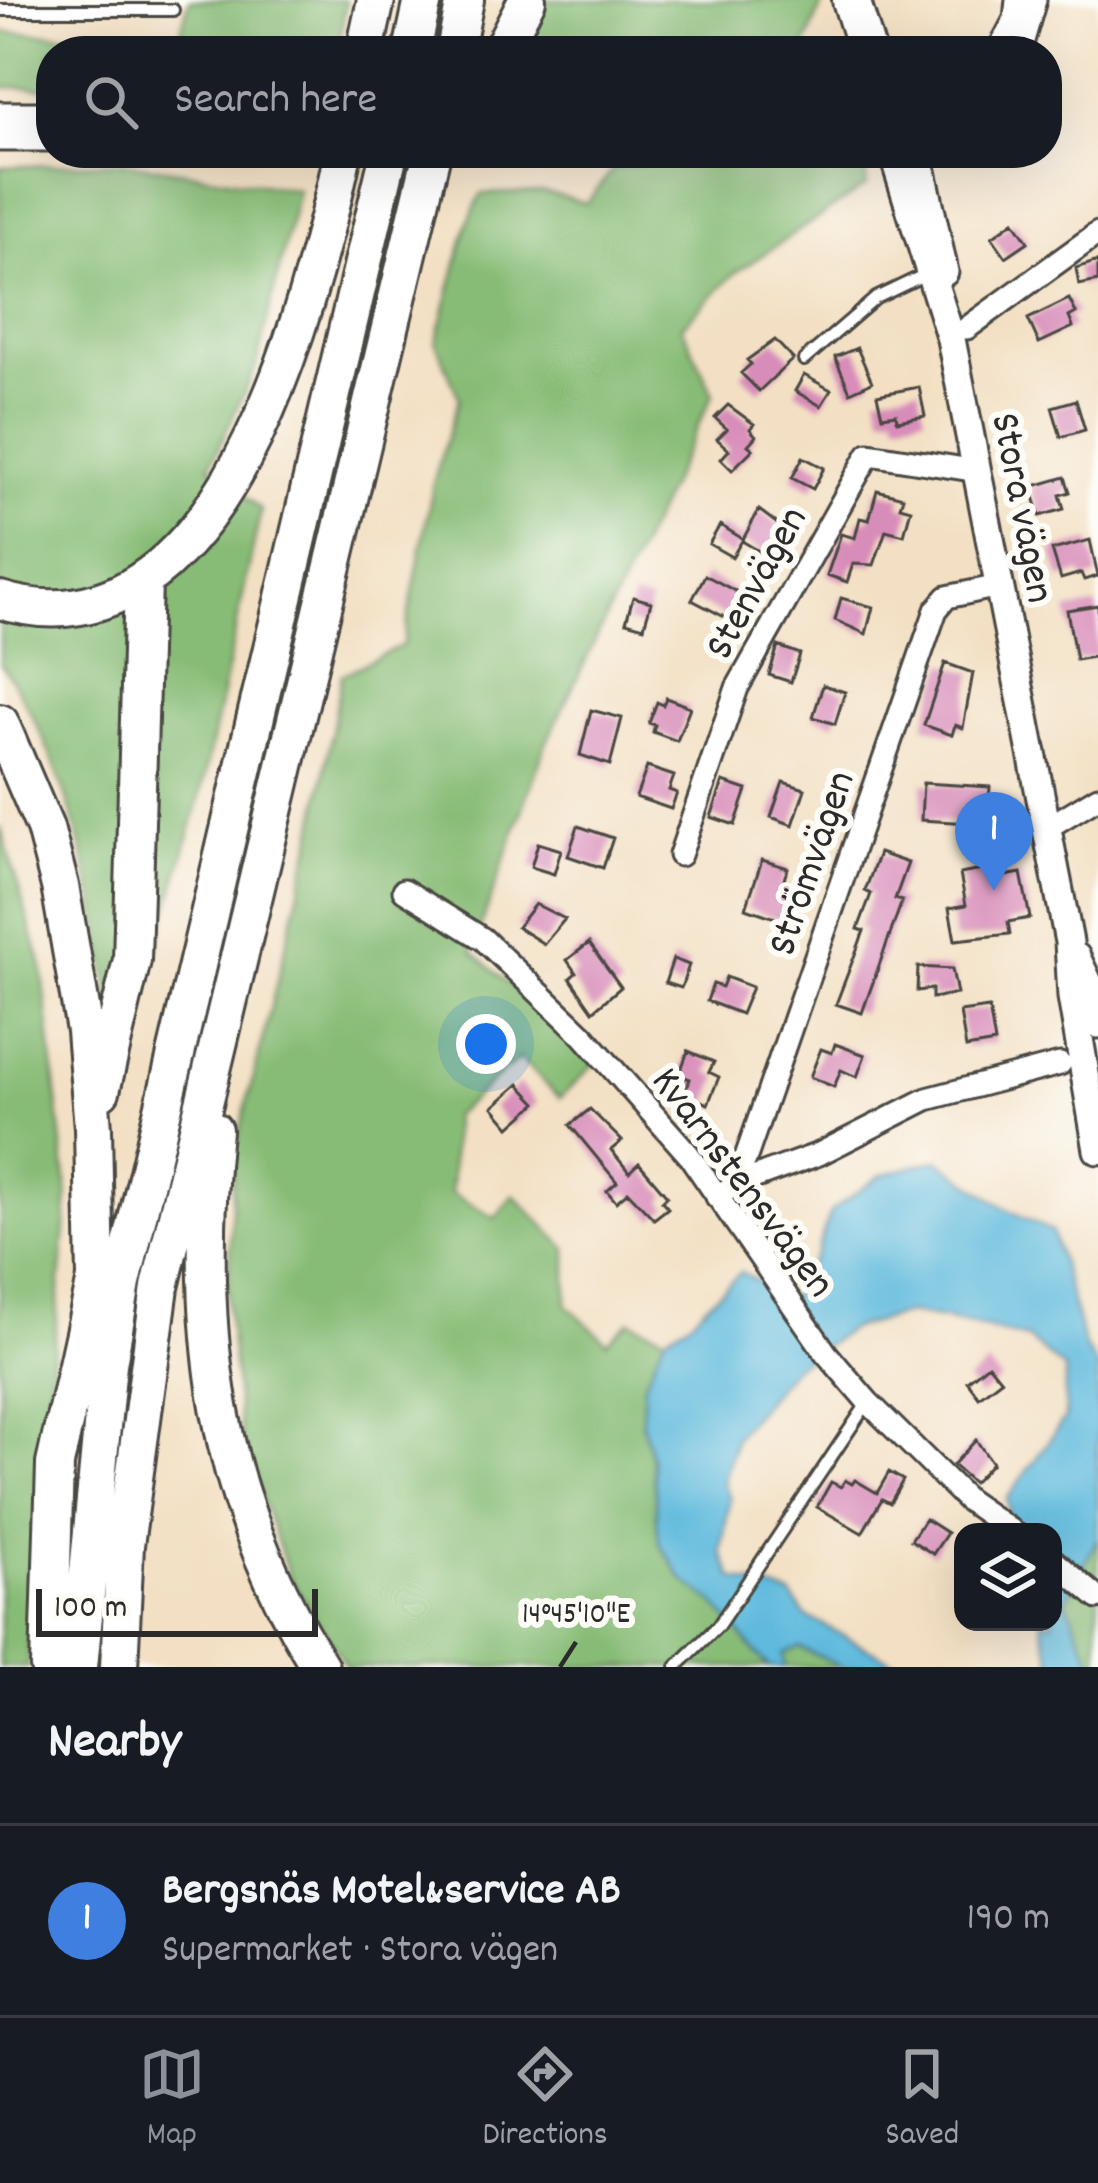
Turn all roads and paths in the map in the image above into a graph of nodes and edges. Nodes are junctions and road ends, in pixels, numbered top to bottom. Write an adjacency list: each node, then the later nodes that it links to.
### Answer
1 (376, 0): 10 (highway)
2 (423, 0): 11 (highway)
3 (465, 0): 12 (highway)
4 (527, 0): 13 (highway)
5 (850, 0): 14 (highway); 15 (highway)
6 (1016, 0): 16 (street)
7 (1035, 0): 17 (street)
8 (0, 10): 9 (lane)
9 (173, 10)
10 (368, 36)
11 (415, 36)
12 (457, 36)
13 (509, 36)
14 (844, 36)
15 (862, 36)
16 (1006, 36)
17 (1024, 36)
18 (0, 116): 19 (street)
19 (36, 116)
20 (0, 137): 21 (street)
21 (36, 137)
22 (339, 168): 35 (highway)
23 (385, 168): 55 (highway)
24 (428, 168): 30 (highway)
25 (453, 168): 30 (highway)
26 (897, 168): 29 (street, Stora vägen)
27 (921, 168): 31 (street, Stora vägen)
28 (1098, 233): 32 (street)
29 (928, 272): 31 (street, Stora vägen); 33 (lane)
30 (396, 293): 44 (highway)
31 (942, 299): 34 (street, Stora vägen)
32 (968, 328)
33 (804, 360)
34 (978, 471): 36 (street, Stora vägen); 41 (street, Stenvägen)
35 (143, 582): 37 (highway); 47 (highway)
36 (999, 586): 40 (street, Stora vägen); 49 (street, Strömvägen)
37 (0, 600)
38 (0, 723): 47 (highway)
39 (1098, 797): 40 (street)
40 (1045, 829): 43 (street, Stora vägen)
41 (680, 854)
42 (404, 890): 49 (street, Kvarnstensvägen)
43 (1070, 942): 45 (street, Stora vägen); 48 (street, Stora vägen)
44 (230, 984): 56 (highway); 57 (highway)
45 (1098, 1024)
46 (1060, 1064): 49 (street)
47 (93, 1128): 54 (highway)
48 (1098, 1150)
49 (725, 1191): 50 (street, Kvarnstensvägen)
50 (868, 1402): 51 (street, Kvarnstensvägen); 58 (lane)
51 (999, 1523)
52 (1062, 1568): 53 (street)
53 (1094, 1592)
54 (49, 1667)
55 (79, 1667)
56 (119, 1667)
57 (320, 1667)
58 (676, 1667)

